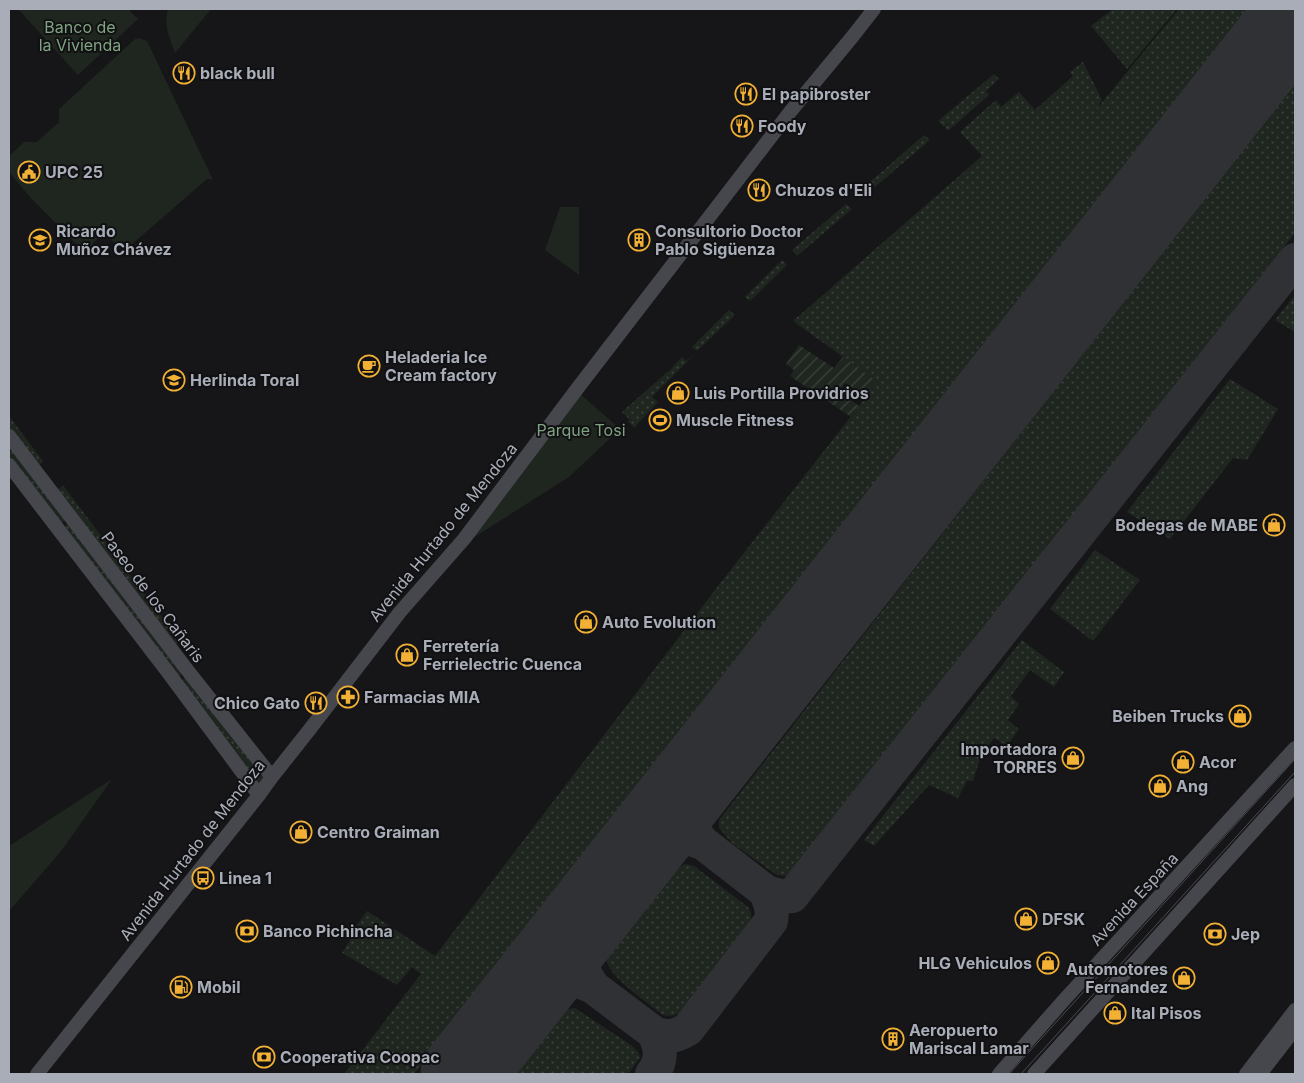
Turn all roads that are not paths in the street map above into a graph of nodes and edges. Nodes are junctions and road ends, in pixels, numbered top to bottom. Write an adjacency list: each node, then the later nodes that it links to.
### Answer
1 (874, 9): 5 (main road, Avenida Hurtado de Mendoza)
2 (9, 436): 5 (main road, Paseo de los Cañaris)
3 (9, 465): 7 (main road, Paseo de los Cañaris)
4 (1295, 748): 11 (main road, Avenida España)
5 (272, 777): 7 (main road, Avenida Hurtado de Mendoza)
6 (1295, 785): 12 (main road)
7 (259, 795): 10 (main road, Avenida Hurtado de Mendoza)
8 (1295, 1010): 13 (main road)
9 (1295, 1029): 14 (main road)
10 (37, 1074)
11 (999, 1074)
12 (1034, 1074)
13 (1246, 1074)
14 (1260, 1074)

